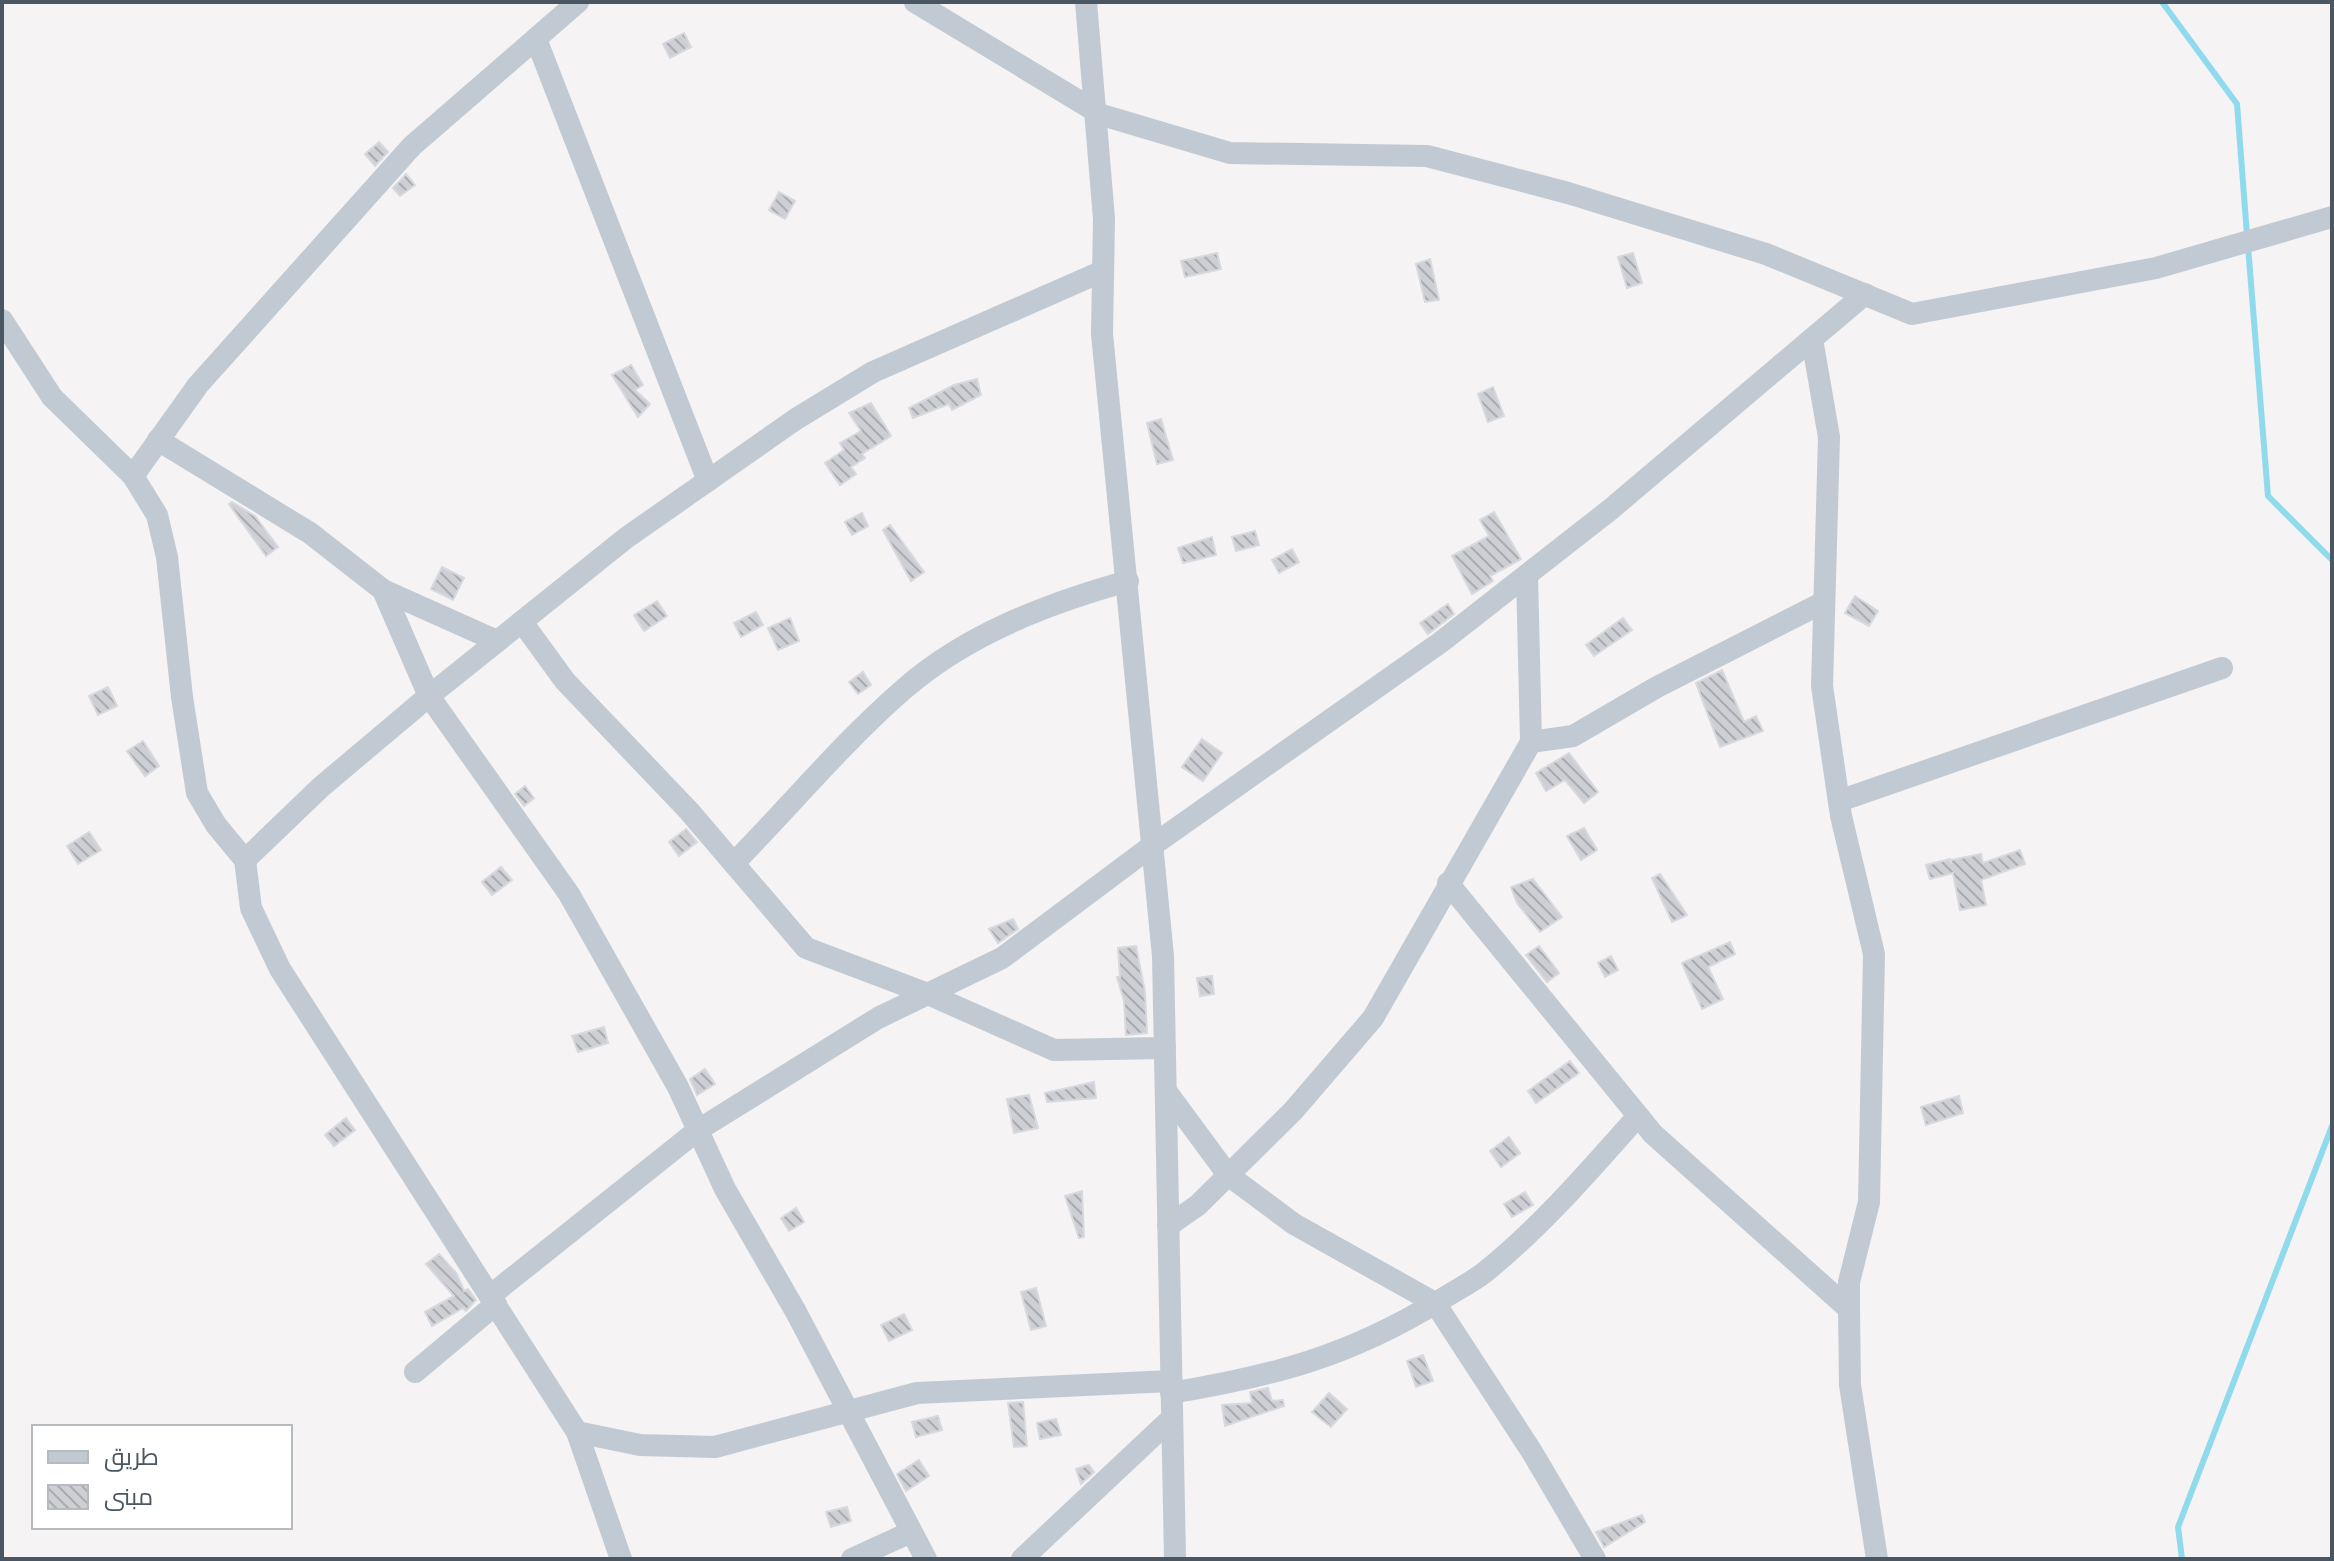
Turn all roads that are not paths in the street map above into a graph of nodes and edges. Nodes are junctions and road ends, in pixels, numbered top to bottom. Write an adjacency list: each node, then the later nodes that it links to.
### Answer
1 (578, 2): 4 (street)
2 (915, 2): 5 (street)
3 (1086, 2): 5 (street)
4 (536, 39): 11 (street); 13 (street)
5 (1093, 110): 7 (street); 8 (street)
6 (2332, 217): 8 (street)
7 (1103, 271): 13 (street); 15 (street)
8 (1865, 294): 10 (street)
9 (2, 320): 12 (street)
10 (1812, 339): 14 (street); 17 (street)
11 (158, 440): 12 (street); 16 (street)
12 (133, 476): 25 (street)
13 (708, 481): 18 (street)
14 (1527, 575): 22 (street); 24 (street)
15 (1128, 581): 24 (street); 26 (street)
16 (383, 590): 19 (street); 21 (street)
17 (1824, 602): 22 (street); 23 (street)
18 (522, 622): 19 (street); 26 (street)
19 (497, 641): 21 (street)
20 (2222, 668): 23 (street)
21 (429, 696): 25 (street); 32 (street)
22 (1531, 742): 27 (street)
23 (1839, 801): 37 (street)
24 (1153, 845): 28 (street); 29 (street)
25 (245, 860): 35 (street)
26 (734, 863): 28 (street)
27 (1448, 883): 31 (street); 33 (street)
28 (928, 994): 29 (street); 32 (street)
29 (1165, 1048): 30 (street)
30 (1166, 1091): 33 (street); 34 (street)
31 (1638, 1116): 36 (street); 37 (street)
32 (698, 1130): 35 (street); 40 (street)
33 (1228, 1175): 34 (street); 36 (street)
34 (1168, 1226): 39 (street)
35 (494, 1299): 38 (street); 42 (street)
36 (1435, 1303): 39 (street); 50 (street)
37 (1849, 1309): 51 (street)
38 (415, 1372)
39 (1171, 1387): 40 (street); 41 (street)
40 (850, 1412): 42 (street); 43 (street)
41 (1171, 1419): 48 (street); 49 (street)
42 (577, 1432): 44 (street)
43 (911, 1532): 46 (street); 47 (street)
44 (619, 1554): 45 (street)
45 (597, 1559)
46 (852, 1559)
47 (926, 1559)
48 (1022, 1559)
49 (1175, 1559)
50 (1595, 1559)
51 (1877, 1559)

